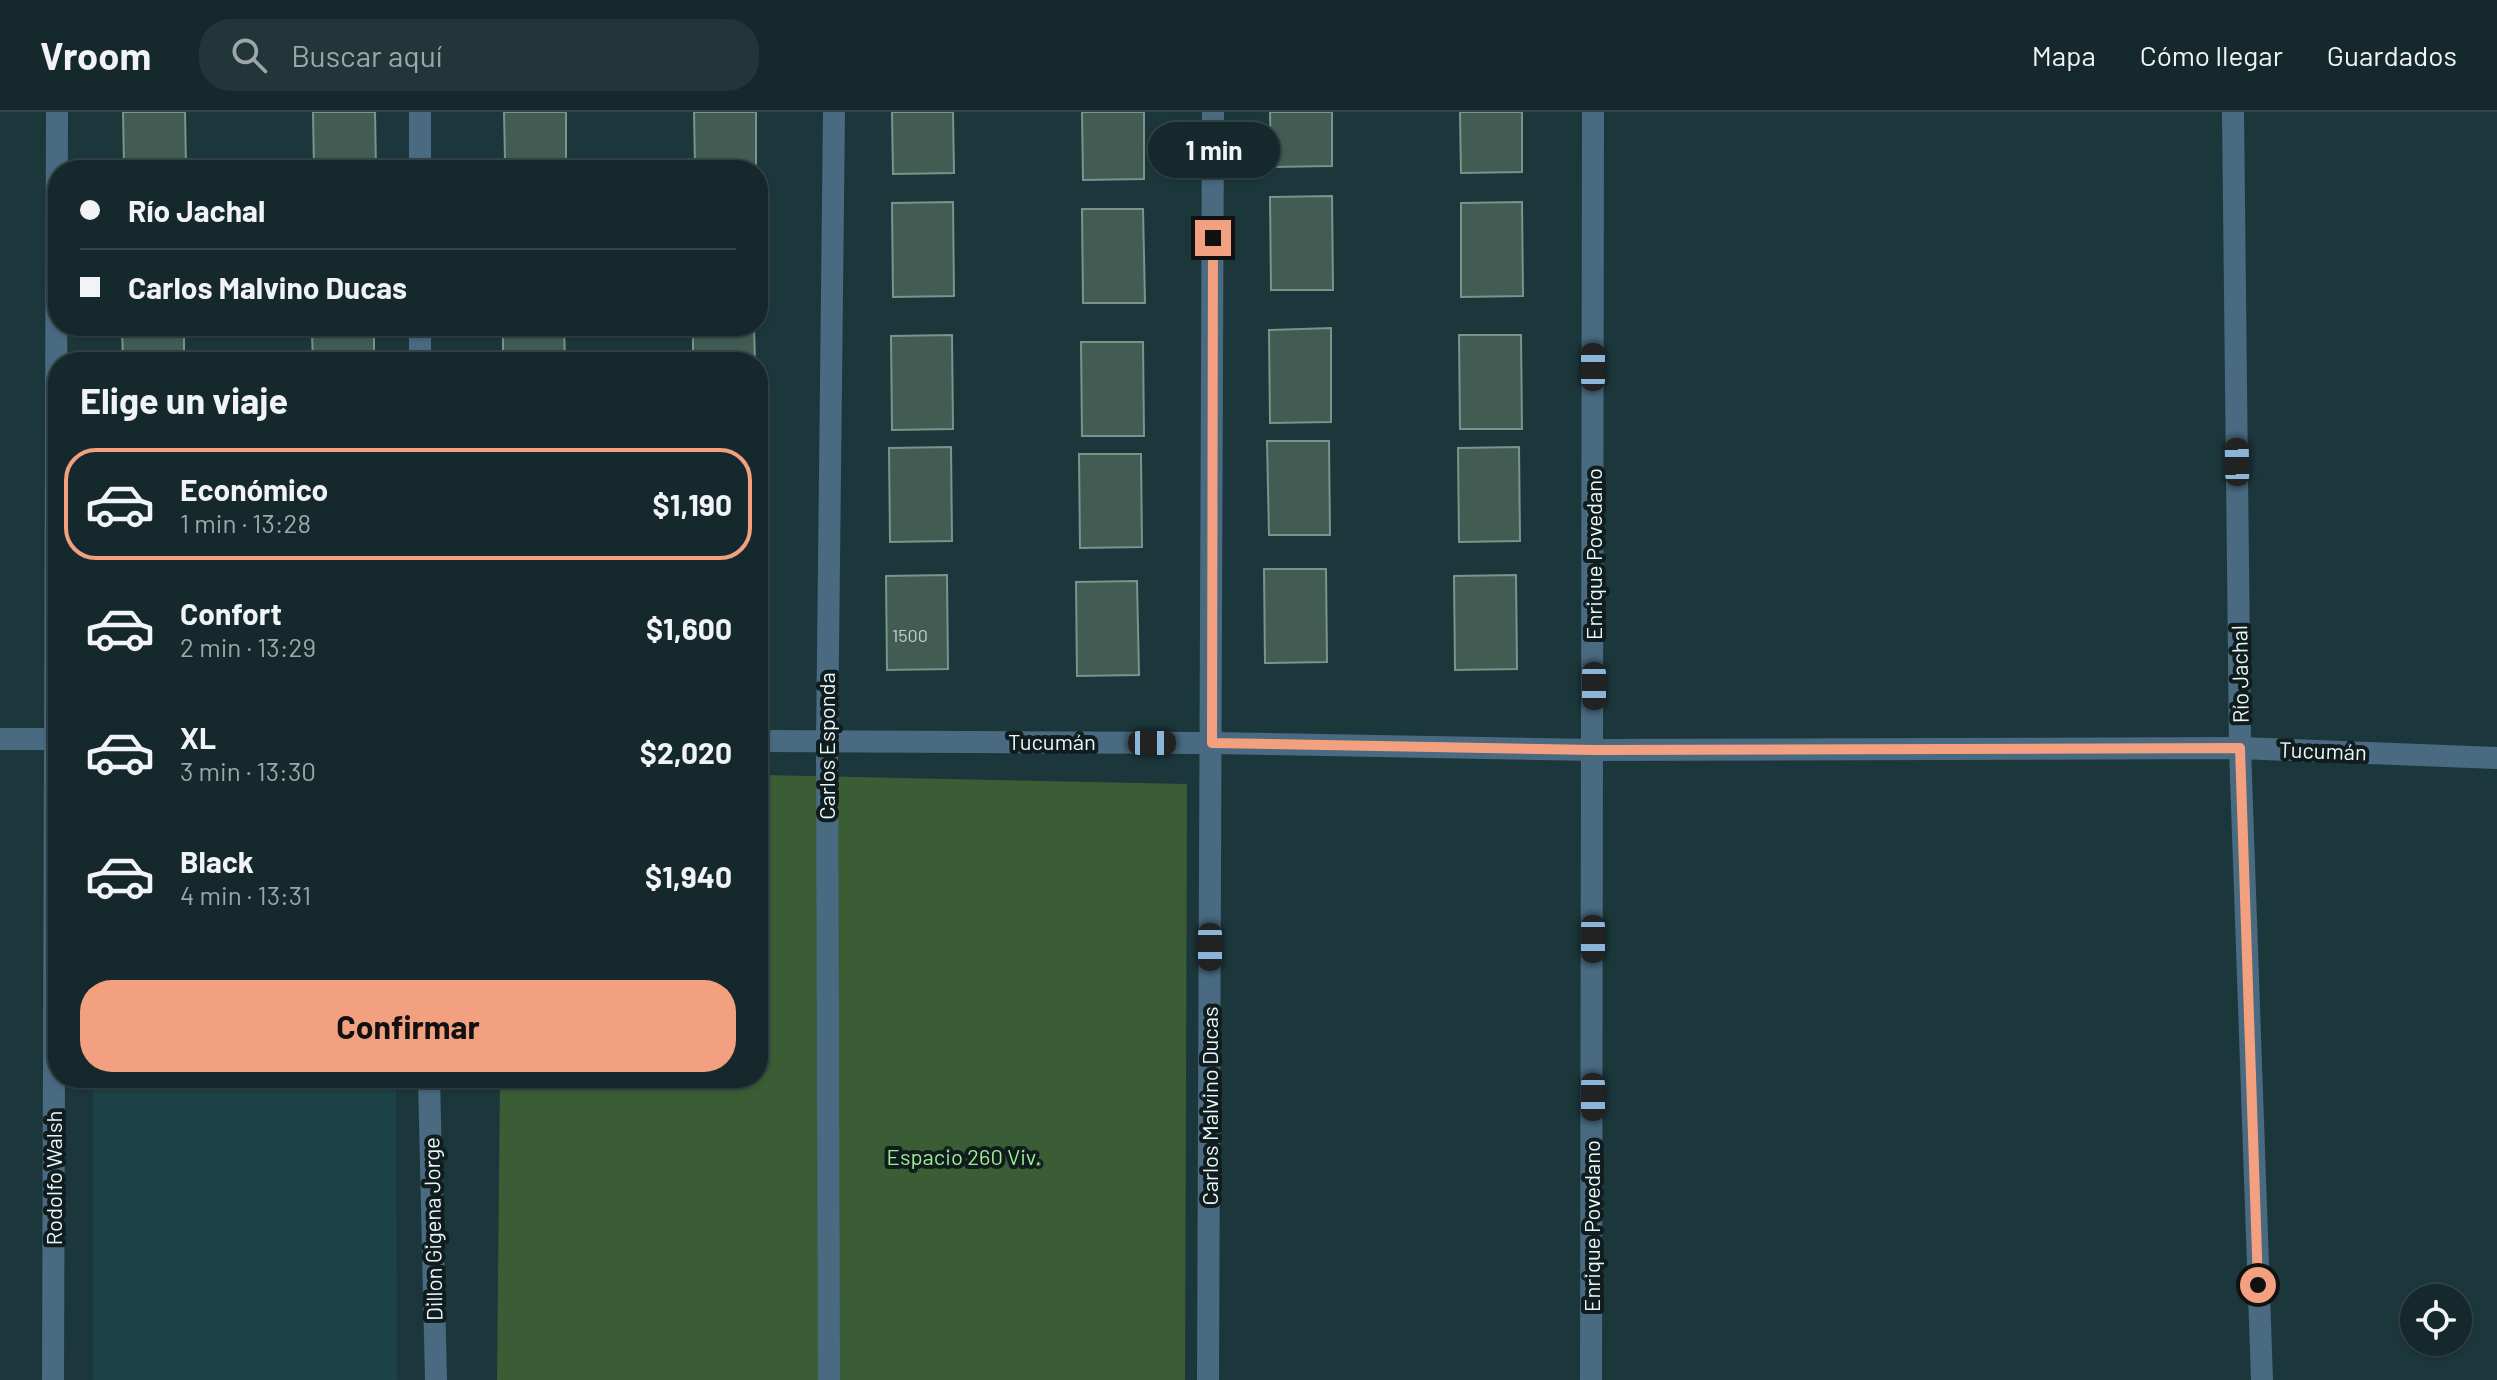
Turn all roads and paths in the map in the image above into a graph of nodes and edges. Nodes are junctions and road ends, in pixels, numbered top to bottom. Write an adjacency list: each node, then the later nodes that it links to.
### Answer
1 (57, 112): 7 (street, Rodolfo Walsh)
2 (420, 112): 8 (street)
3 (834, 112): 12 (street, Carlos Esponda)
4 (1213, 112): 13 (street, Carlos Malvino Ducas)
5 (1593, 112): 15 (street, Enrique Povedano)
6 (2233, 112): 14 (street, Río Jachal)
7 (57, 160)
8 (420, 160)
9 (0, 739): 10 (street)
10 (48, 739)
11 (768, 741): 12 (street, Tucumán)
12 (827, 742): 13 (street, Tucumán); 21 (street, Carlos Esponda)
13 (1212, 743): 15 (street, Tucumán); 22 (street, Carlos Malvino Ducas)
14 (2240, 748): 15 (street, Tucumán); 16 (street, Tucumán); 24 (street, Río Jachal)
15 (1594, 750): 23 (street, Enrique Povedano)
16 (2497, 758)
17 (54, 1088): 19 (street, Rodolfo Walsh)
18 (429, 1088): 20 (street, Dillon Gigena Jorge)
19 (53, 1380)
20 (436, 1380)
21 (829, 1380)
22 (1208, 1380)
23 (1591, 1380)
24 (2262, 1380)

